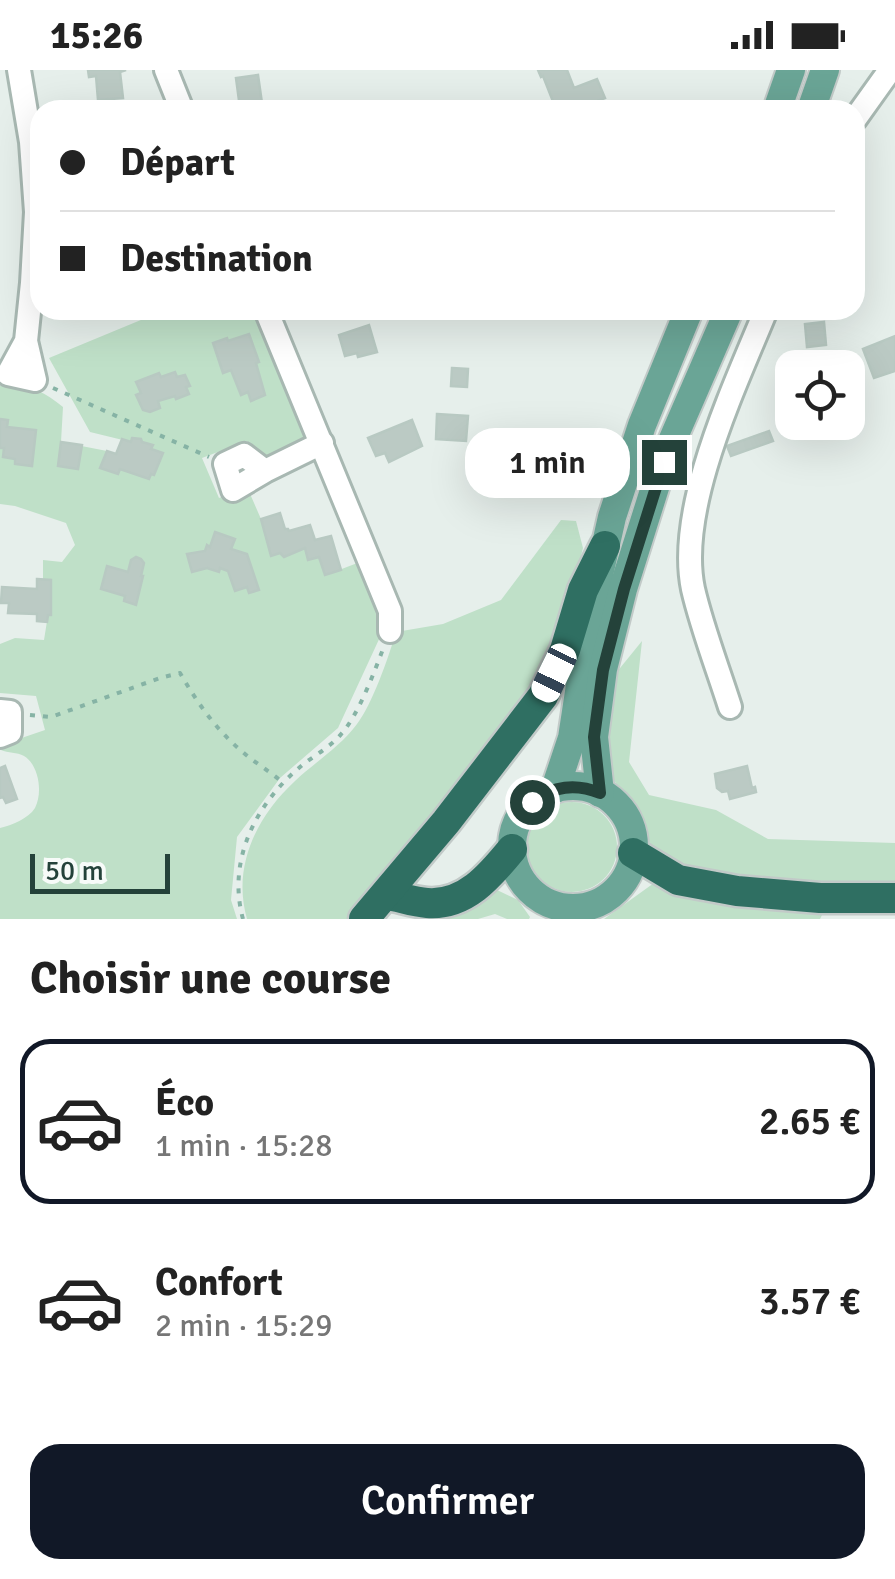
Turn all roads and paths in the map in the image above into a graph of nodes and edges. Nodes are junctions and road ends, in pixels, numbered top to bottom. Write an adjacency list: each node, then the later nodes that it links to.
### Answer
1 (19, 70): 10 (street)
2 (166, 70): 6 (street)
3 (791, 70): 7 (main road)
4 (825, 70): 8 (main road)
5 (890, 70): 9 (street)
6 (178, 100)
7 (780, 100)
8 (814, 100)
9 (865, 105)
10 (30, 136)
11 (30, 302): 16 (street)
12 (270, 320): 17 (street)
13 (684, 320): 19 (main road)
14 (725, 320): 26 (main road)
15 (762, 320): 21 (street)
16 (35, 380): 18 (path)
17 (322, 443): 18 (street); 20 (street)
18 (225, 464)
19 (605, 546): 25 (main road); 29 (highway)
20 (390, 631): 24 (path)
21 (730, 707)
22 (5, 711): 23 (street); 24 (path)
23 (0, 736)
24 (282, 784): 33 (path)
25 (555, 789): 26 (main road); 27 (main road)
26 (600, 793): 28 (main road)
27 (512, 849): 29 (highway); 31 (main road)
28 (634, 853): 30 (highway); 32 (main road)
29 (387, 895): 34 (highway)
30 (895, 898)
31 (540, 908): 32 (main road)
32 (578, 913)
33 (243, 919)
34 (364, 919)

